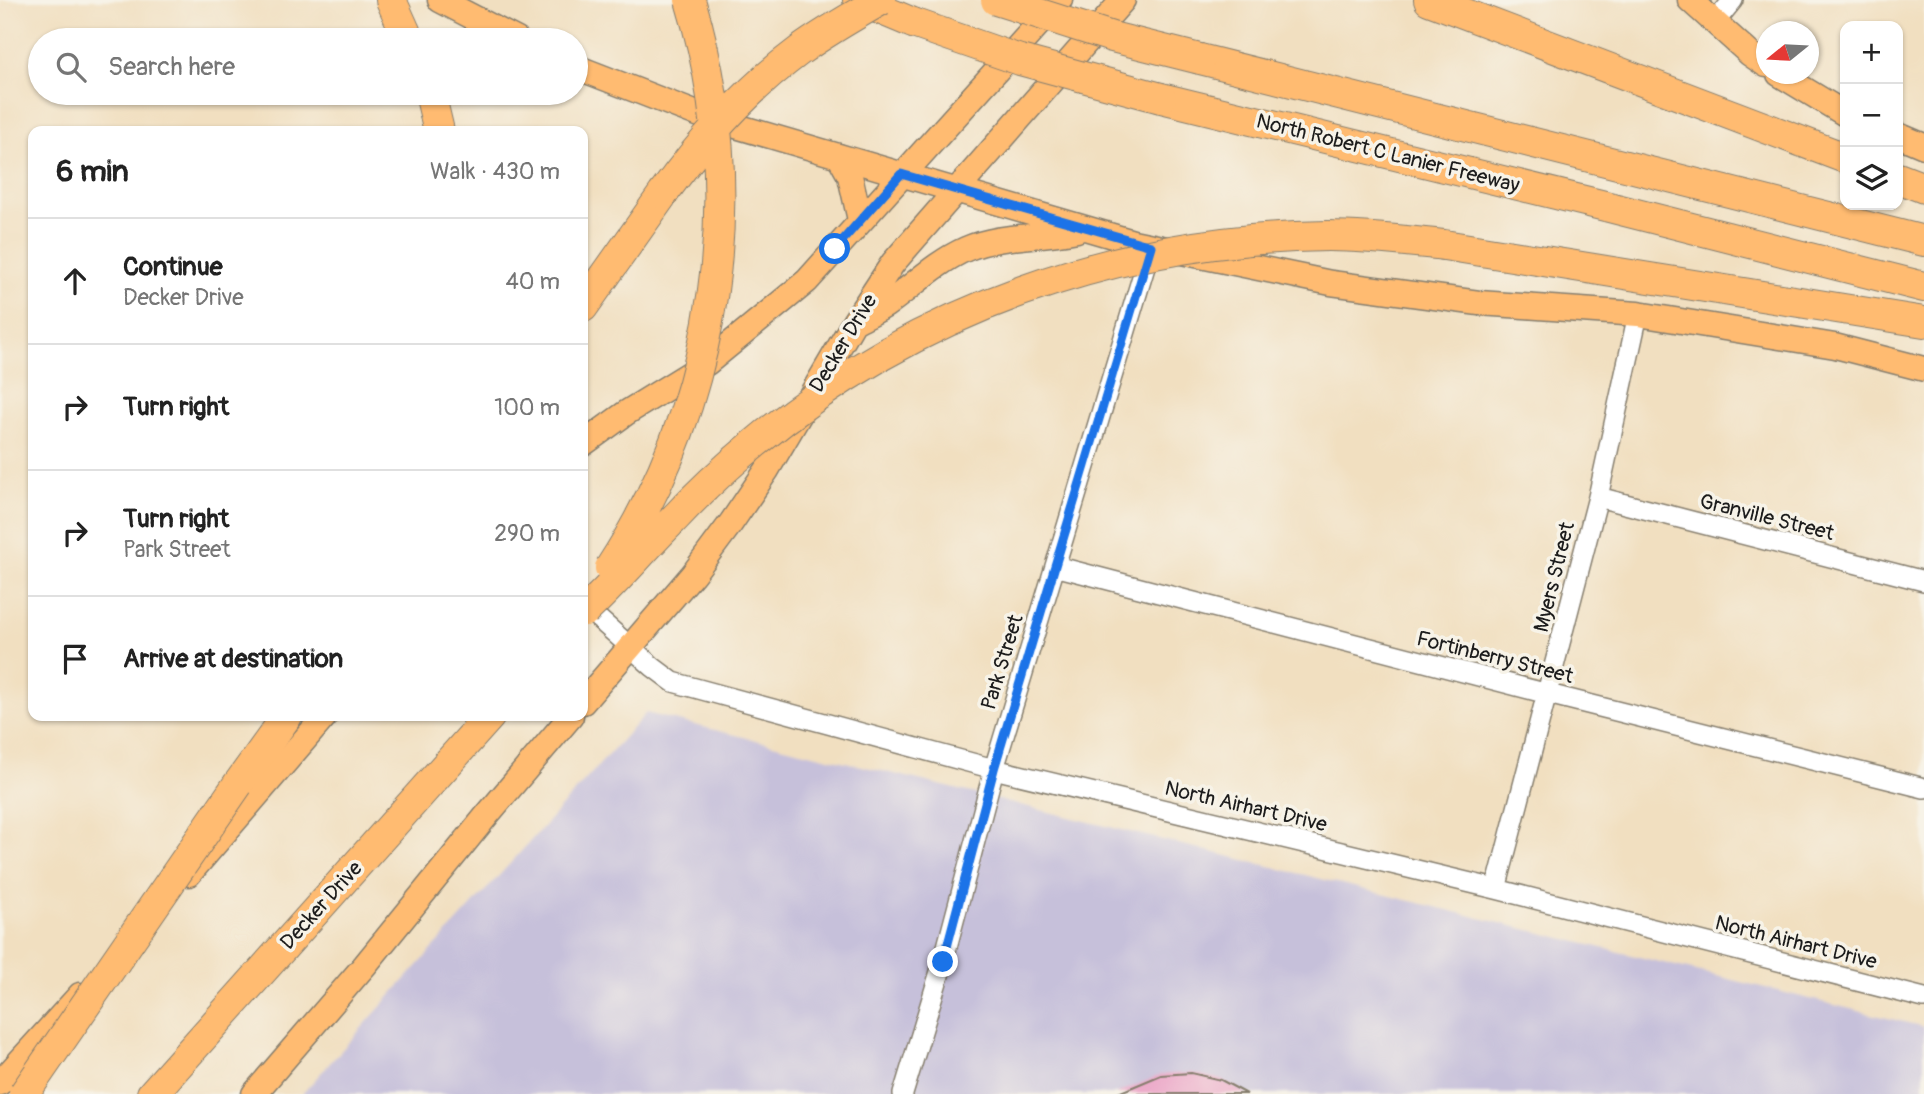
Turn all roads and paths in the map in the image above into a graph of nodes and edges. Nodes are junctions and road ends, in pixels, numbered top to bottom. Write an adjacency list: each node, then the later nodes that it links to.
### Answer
1 (391, 0): 13 (highway)
2 (440, 0): 14 (main road)
3 (690, 0): 43 (highway, bridge)
4 (858, 0): 33 (highway, North Robert C Lanier Freeway, bridge)
5 (881, 0): 34 (highway, bridge)
6 (996, 0): 31 (highway, bridge)
7 (1060, 0): 25 (main road)
8 (1123, 0): 28 (main road, Decker Drive)
9 (1429, 0): 24 (highway)
10 (1690, 0): 12 (main road)
11 (1733, 0): 12 (street)
12 (1715, 22): 15 (main road)
13 (404, 28)
14 (494, 28)
15 (1756, 58)
16 (588, 72): 23 (main road)
17 (1796, 84): 19 (main road)
18 (433, 105): 20 (highway)
19 (1840, 111)
20 (438, 126)
21 (1903, 137): 22 (main road)
22 (1924, 146)
23 (839, 156): 25 (main road); 29 (main road)
24 (1840, 156)
25 (901, 174): 28 (main road); 29 (main road)
26 (1903, 180): 27 (highway)
27 (1924, 188)
28 (955, 191): 30 (main road); 36 (main road, Decker Drive)
29 (860, 220): 39 (main road)
30 (1084, 228): 32 (main road); 36 (main road)
31 (1924, 242)
32 (1151, 246): 35 (main road); 41 (street, Park Street)
33 (1924, 287)
34 (588, 300)
35 (1638, 314): 38 (main road); 40 (street, Myers Street)
36 (854, 322): 46 (main road, Decker Drive)
37 (1924, 322): 44 (highway, bridge)
38 (1924, 369)
39 (588, 440)
40 (1598, 497): 42 (street, Granville Street); 47 (street, Myers Street)
41 (1055, 566): 47 (street, Fortinberry Street); 53 (street, Park Street)
42 (1924, 581)
43 (588, 601)
44 (588, 605)
45 (588, 613): 46 (street, North Airhart Drive)
46 (630, 645): 48 (main road, Decker Drive); 53 (street, North Airhart Drive)
47 (1548, 694): 54 (street, Fortinberry Street); 55 (street, Myers Street)
48 (588, 696)
49 (284, 721): 58 (highway, bridge)
50 (321, 721): 57 (main road)
51 (486, 721): 59 (highway, Decker Drive)
52 (567, 721): 60 (main road)
53 (994, 769): 55 (street, North Airhart Drive); 61 (street, Park Street)
54 (1924, 788)
55 (1496, 889): 56 (street, North Airhart Drive)
56 (1924, 998)
57 (0, 1083)
58 (24, 1094)
59 (152, 1094)
60 (254, 1094)
61 (904, 1094)

